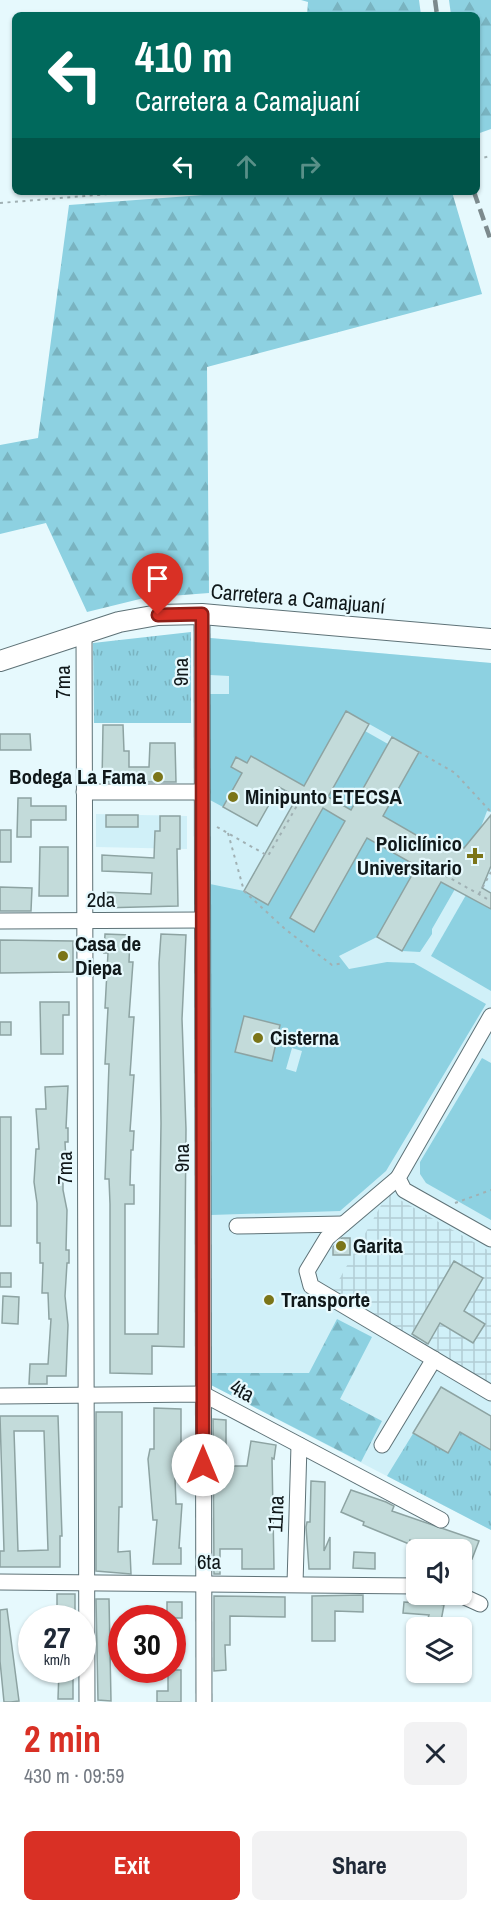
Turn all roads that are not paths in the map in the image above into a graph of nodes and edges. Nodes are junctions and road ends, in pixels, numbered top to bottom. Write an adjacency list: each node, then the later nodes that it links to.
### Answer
1 (202, 614): 2 (main road, Carretera a Camajuaní); 3 (main road, Carretera a Camajuaní); 6 (street, 9na)
2 (84, 633): 4 (main road, Carretera a Camajuaní); 5 (street, 7ma)
3 (491, 639)
4 (0, 661)
5 (84, 792): 6 (street); 9 (street, 7ma)
6 (202, 792): 7 (street, 9na)
7 (202, 920): 9 (street, 2da); 17 (street, 9na)
8 (0, 921): 9 (street, 2da)
9 (85, 921): 18 (street, 7ma)
10 (491, 1016): 11 (street)
11 (398, 1178): 12 (street); 14 (street)
12 (343, 1224): 13 (street); 15 (street)
13 (237, 1226)
14 (491, 1239)
15 (434, 1359): 16 (street); 21 (street)
16 (491, 1393)
17 (203, 1394): 18 (street, 4ta); 20 (street, 4ta); 25 (street, 9na)
18 (87, 1395): 19 (street, 4ta); 24 (street, 7ma)
19 (0, 1396)
20 (299, 1445): 22 (street, 4ta); 26 (street, 11na)
21 (382, 1445)
22 (441, 1520)
23 (0, 1582): 24 (street, 6ta)
24 (87, 1583): 25 (street, 6ta); 30 (street, 7ma)
25 (203, 1583): 26 (street, 6ta); 31 (street, 9na)
26 (295, 1584): 27 (street, 6ta)
27 (406, 1586)
28 (472, 1600): 29 (street)
29 (480, 1604)
30 (87, 1702)
31 (204, 1702)

